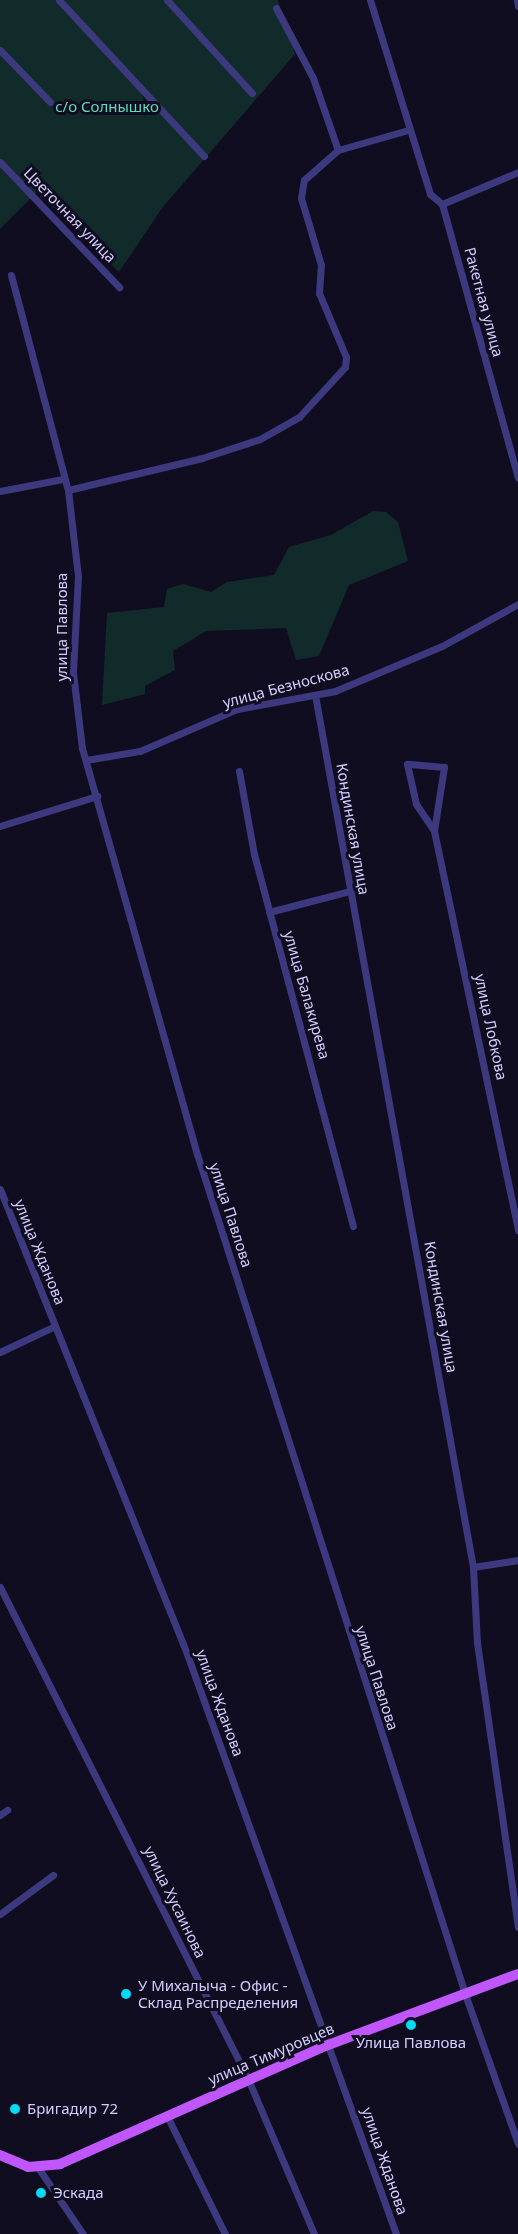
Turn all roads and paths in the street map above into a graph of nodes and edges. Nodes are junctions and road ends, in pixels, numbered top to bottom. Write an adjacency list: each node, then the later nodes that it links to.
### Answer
1 (59, 0): 12 (street)
2 (167, 0): 8 (street)
3 (370, 0): 10 (street, Ракетная улица)
4 (517, 0): 5 (street)
5 (518, 6)
6 (276, 8): 11 (street)
7 (0, 50): 9 (street)
8 (252, 93)
9 (50, 102)
10 (408, 130): 11 (street); 15 (street, Ракетная улица)
11 (338, 150): 20 (street)
12 (204, 156)
13 (0, 162): 17 (street, Цветочная улица)
14 (518, 171): 15 (street)
15 (442, 204): 18 (street, Ракетная улица)
16 (11, 275): 19 (street, улица Павлова)
17 (119, 287)
18 (518, 478)
19 (63, 479): 20 (street, улица Павлова); 21 (street)
20 (68, 490): 24 (street, улица Павлова)
21 (0, 491)
22 (518, 604): 23 (street, улица Безноскова)
23 (315, 695): 24 (street, улица Безноскова); 29 (street, Кондинская улица)
24 (86, 760): 26 (street, улица Павлова)
25 (239, 771): 30 (street, улица Балакирева)
26 (97, 796): 27 (street); 45 (street, улица Павлова)
27 (0, 826)
28 (434, 831): 28 (street, улица Лобкова); 33 (street, улица Лобкова)
29 (350, 891): 30 (street); 37 (street, Кондинская улица)
30 (269, 912): 32 (street, улица Балакирева)
31 (0, 1189): 34 (street, улица Жданова)
32 (353, 1226)
33 (518, 1230)
34 (55, 1326): 35 (street); 46 (street, улица Жданова)
35 (0, 1352)
36 (518, 1560): 37 (street)
37 (473, 1567): 43 (street, Кондинская улица)
38 (0, 1587): 47 (street, улица Хусаинова)
39 (7, 1810): 40 (street)
40 (0, 1815)
41 (53, 1875): 42 (street)
42 (0, 1914)
43 (518, 1927)
44 (518, 1974): 45 (main road, улица Тимуровцев)
45 (465, 1994): 46 (main road, улица Тимуровцев); 49 (street, улица Павлова)
46 (331, 2044): 47 (main road, улица Тимуровцев); 55 (street, улица Жданова)
47 (248, 2079): 48 (main road, улица Тимуровцев); 54 (street, улица Хусаинова)
48 (167, 2116): 51 (main road, улица Тимуровцев); 53 (street)
49 (518, 2144)
50 (0, 2155): 51 (main road)
51 (39, 2169): 52 (street)
52 (83, 2234)
53 (225, 2234)
54 (314, 2234)
55 (396, 2234)

